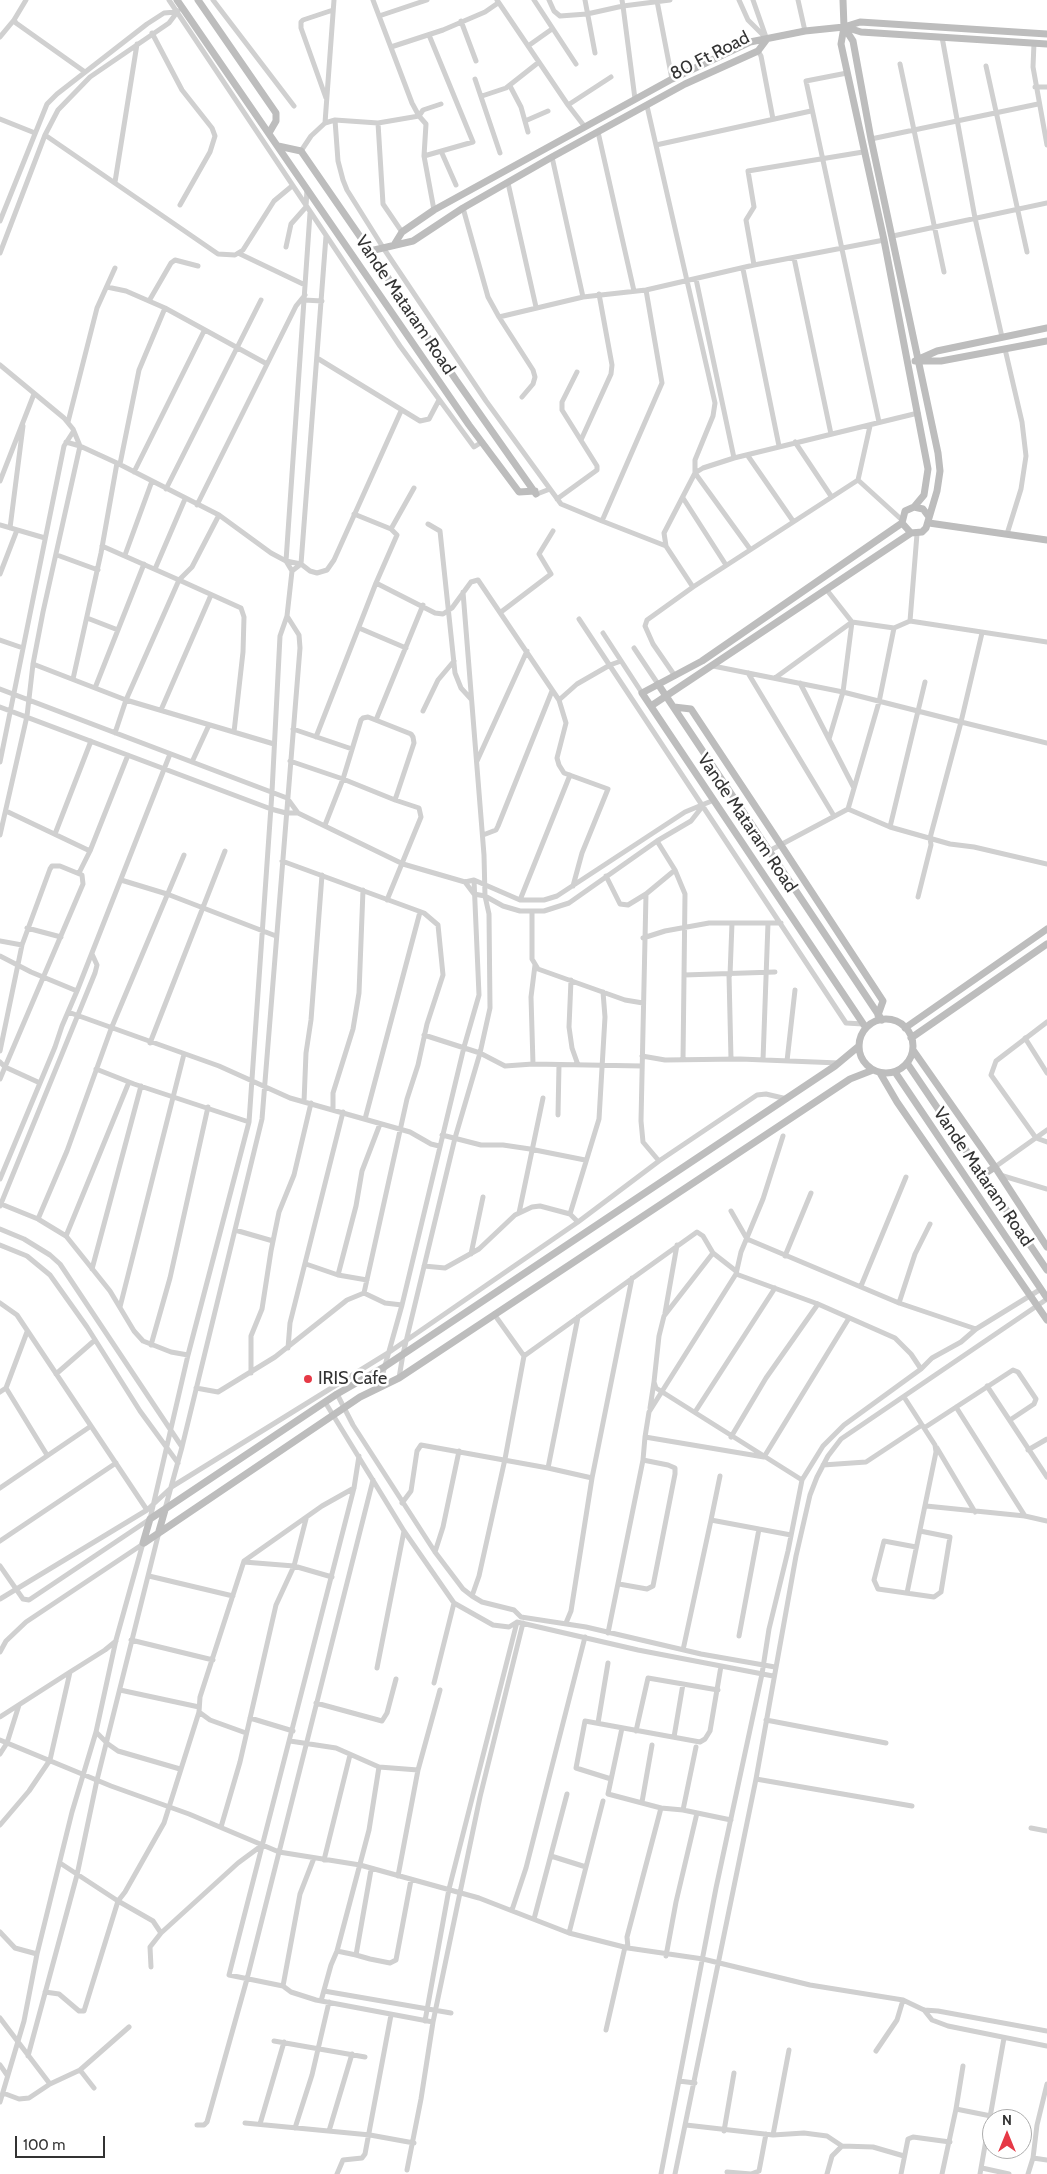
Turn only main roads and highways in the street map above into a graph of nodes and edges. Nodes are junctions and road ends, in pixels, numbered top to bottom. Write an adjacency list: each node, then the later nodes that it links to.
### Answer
1 (177, 0): 8 (main road, Vande Mataram Road)
2 (198, 0): 8 (main road)
3 (842, 0): 4 (main road)
4 (844, 27): 5 (main road); 6 (main road); 7 (main road); 14 (main road); 15 (main road)
5 (1047, 34)
6 (767, 39): 10 (main road, 80 Ft Road); 10 (main road, 80 Ft Road)
7 (1047, 44)
8 (269, 132): 9 (main road, Vande Mataram Road)
9 (278, 146): 11 (main road, Vande Mataram Road); 11 (main road, Vande Mataram Road)
10 (394, 245): 11 (main road)
11 (370, 251)
12 (1047, 328): 14 (main road)
13 (1047, 340): 14 (main road)
14 (918, 360): 15 (main road); 17 (main road)
15 (908, 362): 16 (main road)
16 (914, 507): 17 (main road); 18 (main road)
17 (929, 520): 19 (main road); 20 (main road)
18 (902, 521): 19 (main road); 21 (main road)
19 (914, 533): 22 (main road)
20 (1047, 540)
21 (658, 684): 22 (main road, Vande Mataram Road); 23 (main road, Vande Mataram Road)
22 (667, 697): 23 (main road); 24 (main road, Vande Mataram Road)
23 (652, 706): 28 (main road, Vande Mataram Road)
24 (674, 707): 27 (main road, Vande Mataram Road); 27 (main road)
25 (1047, 929): 29 (main road)
26 (1047, 944): 30 (main road)
27 (880, 1018): 28 (main road); 29 (main road)
28 (865, 1026): 31 (main road)
29 (905, 1028): 30 (main road)
30 (911, 1038): 32 (main road)
31 (859, 1046): 34 (main road); 42 (main road)
32 (913, 1050): 33 (main road); 36 (main road)
33 (907, 1063): 35 (main road); 37 (main road, Vande Mataram Road)
34 (876, 1071): 35 (main road); 41 (main road); 43 (main road)
35 (895, 1072): 40 (main road, Vande Mataram Road)
36 (995, 1167): 37 (main road); 38 (main road)
37 (984, 1174): 39 (main road, Vande Mataram Road)
38 (1047, 1247)
39 (1047, 1270)
40 (1047, 1299)
41 (1047, 1320)
42 (165, 1510): 43 (main road); 43 (main road)
43 (159, 1532)

